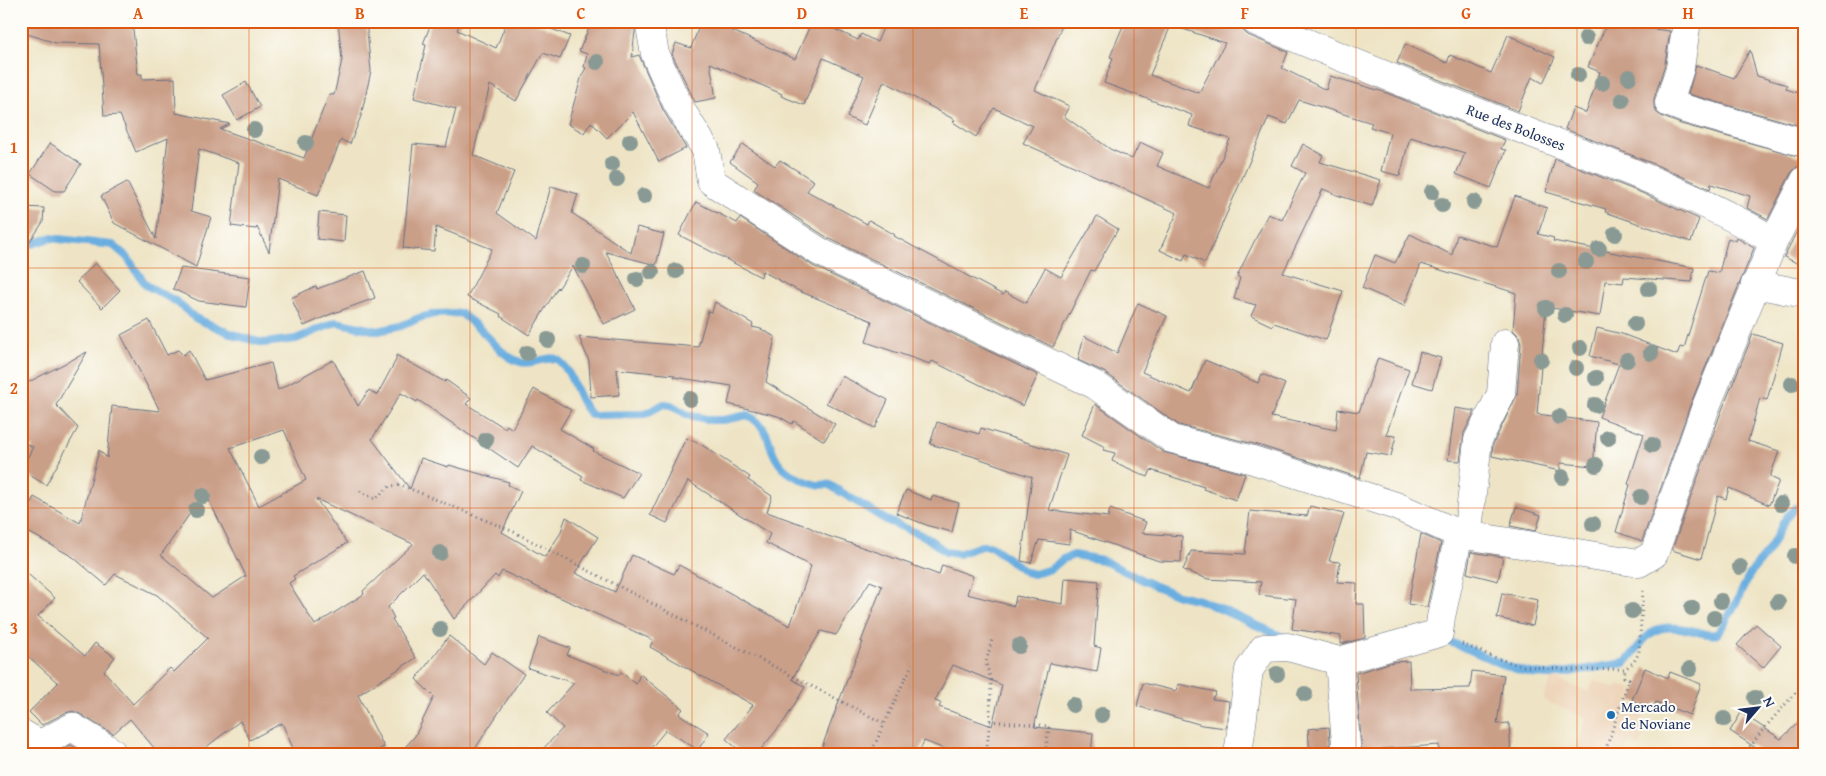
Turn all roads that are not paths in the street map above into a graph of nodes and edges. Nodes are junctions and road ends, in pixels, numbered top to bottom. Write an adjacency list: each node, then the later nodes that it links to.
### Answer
1 (649, 21): 10 (street)
2 (1255, 21): 6 (street, Rue des Bolosses)
3 (1687, 21): 4 (street)
4 (1805, 143)
5 (1805, 180): 6 (street)
6 (1774, 240): 7 (street)
7 (1755, 284): 8 (street); 10 (street)
8 (1805, 294)
9 (1505, 343): 10 (street)
10 (1459, 534): 11 (street)
11 (1339, 661): 14 (street); 15 (street)
12 (21, 733): 13 (street)
13 (111, 751)
14 (1238, 755)
15 (1347, 755)

